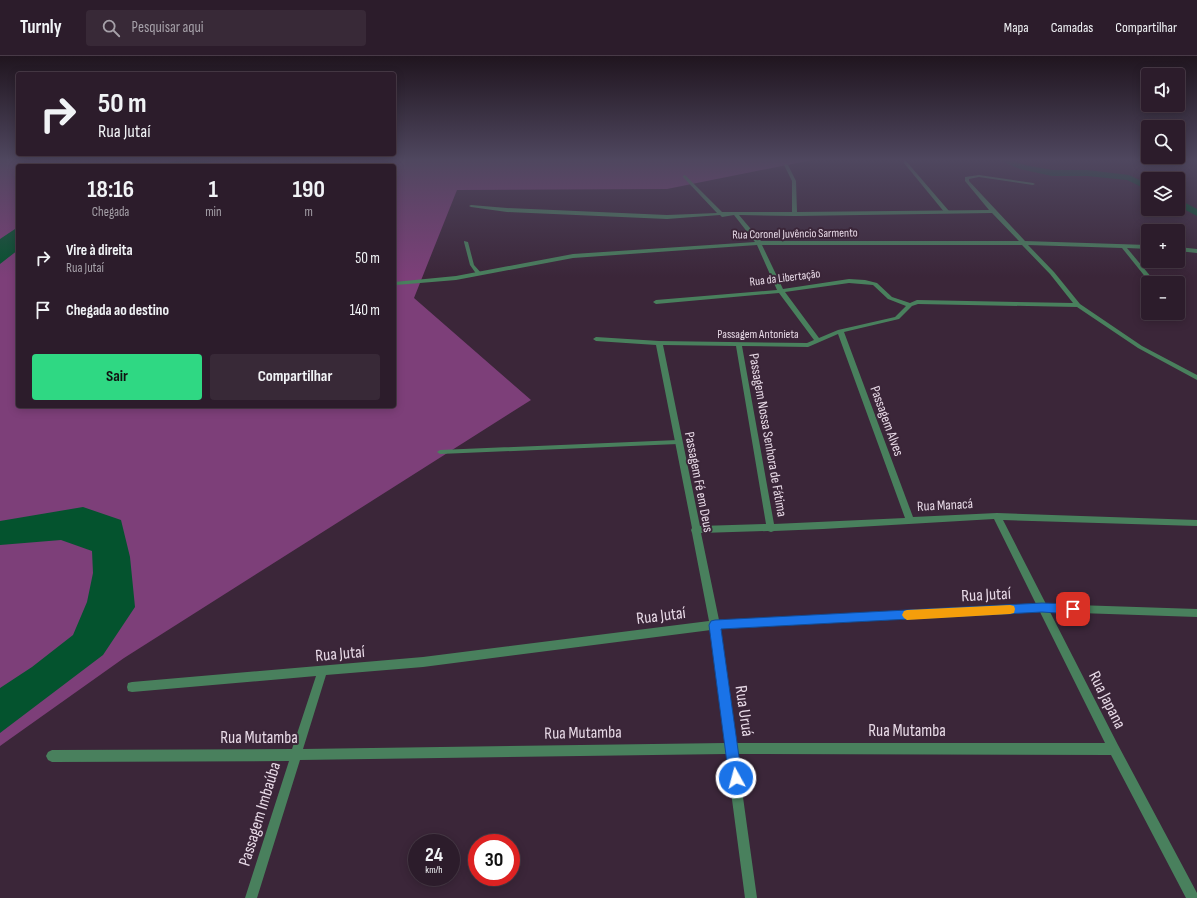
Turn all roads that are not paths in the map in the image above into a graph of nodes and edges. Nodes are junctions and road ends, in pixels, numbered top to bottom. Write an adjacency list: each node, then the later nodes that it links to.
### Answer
1 (706, 198): 10 (street)
2 (795, 198): 9 (street)
3 (935, 198): 6 (lane)
4 (982, 198): 7 (street)
5 (471, 206): 10 (street)
6 (947, 212): 7 (street); 9 (street)
7 (993, 212): 13 (street)
8 (735, 213): 9 (street); 10 (street); 12 (street)
9 (795, 214)
10 (722, 215)
11 (466, 242): 18 (lane)
12 (759, 243): 13 (street, Rua Coronel Juvêncio Sarmento); 18 (street, Rua Coronel Juvêncio Sarmento); 21 (street)
13 (1024, 243): 14 (street, Rua Coronel Juvêncio Sarmento); 24 (street)
14 (1123, 246): 15 (street, Rua Coronel Juvêncio Sarmento); 19 (street)
15 (1141, 247)
16 (1185, 250): 17 (street)
17 (1197, 251)
18 (479, 274): 20 (street, Rua Coronel Juvêncio Sarmento)
19 (1147, 276)
20 (396, 283)
21 (781, 291): 22 (street, Rua da Libertação); 23 (street, Rua da Libertação); 27 (street)
22 (656, 302)
23 (910, 304): 24 (street); 25 (street, Passagem Antonieta)
24 (1078, 305): 30 (street)
25 (840, 331): 27 (street, Passagem Antonieta); 34 (street, Passagem Alves)
26 (596, 339): 28 (street, Passagem Antonieta)
27 (818, 341): 29 (street, Passagem Antonieta)
28 (659, 343): 29 (street, Passagem Antonieta); 31 (street, Passagem Fé em Deus)
29 (739, 346): 36 (street, Passagem Nossa Senhora de Fátima)
30 (1197, 378)
31 (678, 442): 32 (lane); 37 (street, Passagem Fé em Deus)
32 (440, 452)
33 (997, 516): 34 (street, Rua Manacá); 35 (street, Rua Manacá); 38 (street, Rua Japana)
34 (910, 520): 36 (street, Rua Manacá)
35 (1197, 523)
36 (771, 529): 37 (street, Rua Manacá)
37 (695, 530): 40 (street, Passagem Fé em Deus)
38 (1042, 608): 39 (street, Rua Jutaí); 40 (street, Rua Jutaí); 44 (street, Rua Japana)
39 (1197, 614)
40 (715, 625): 41 (street, Rua Jutaí); 43 (street, Rua Uruá)
41 (322, 672): 42 (street, Rua Jutaí); 45 (street, Passagem Imbaúba)
42 (132, 687)
43 (732, 748): 44 (street, Rua Mutamba); 45 (street, Rua Mutamba); 48 (street, Rua Uruá)
44 (1114, 749): 49 (street, Rua Japana)
45 (296, 755): 46 (street, Rua Mutamba); 47 (street, Passagem Imbaúba)
46 (52, 756)
47 (251, 898)
48 (751, 898)
49 (1193, 898)

